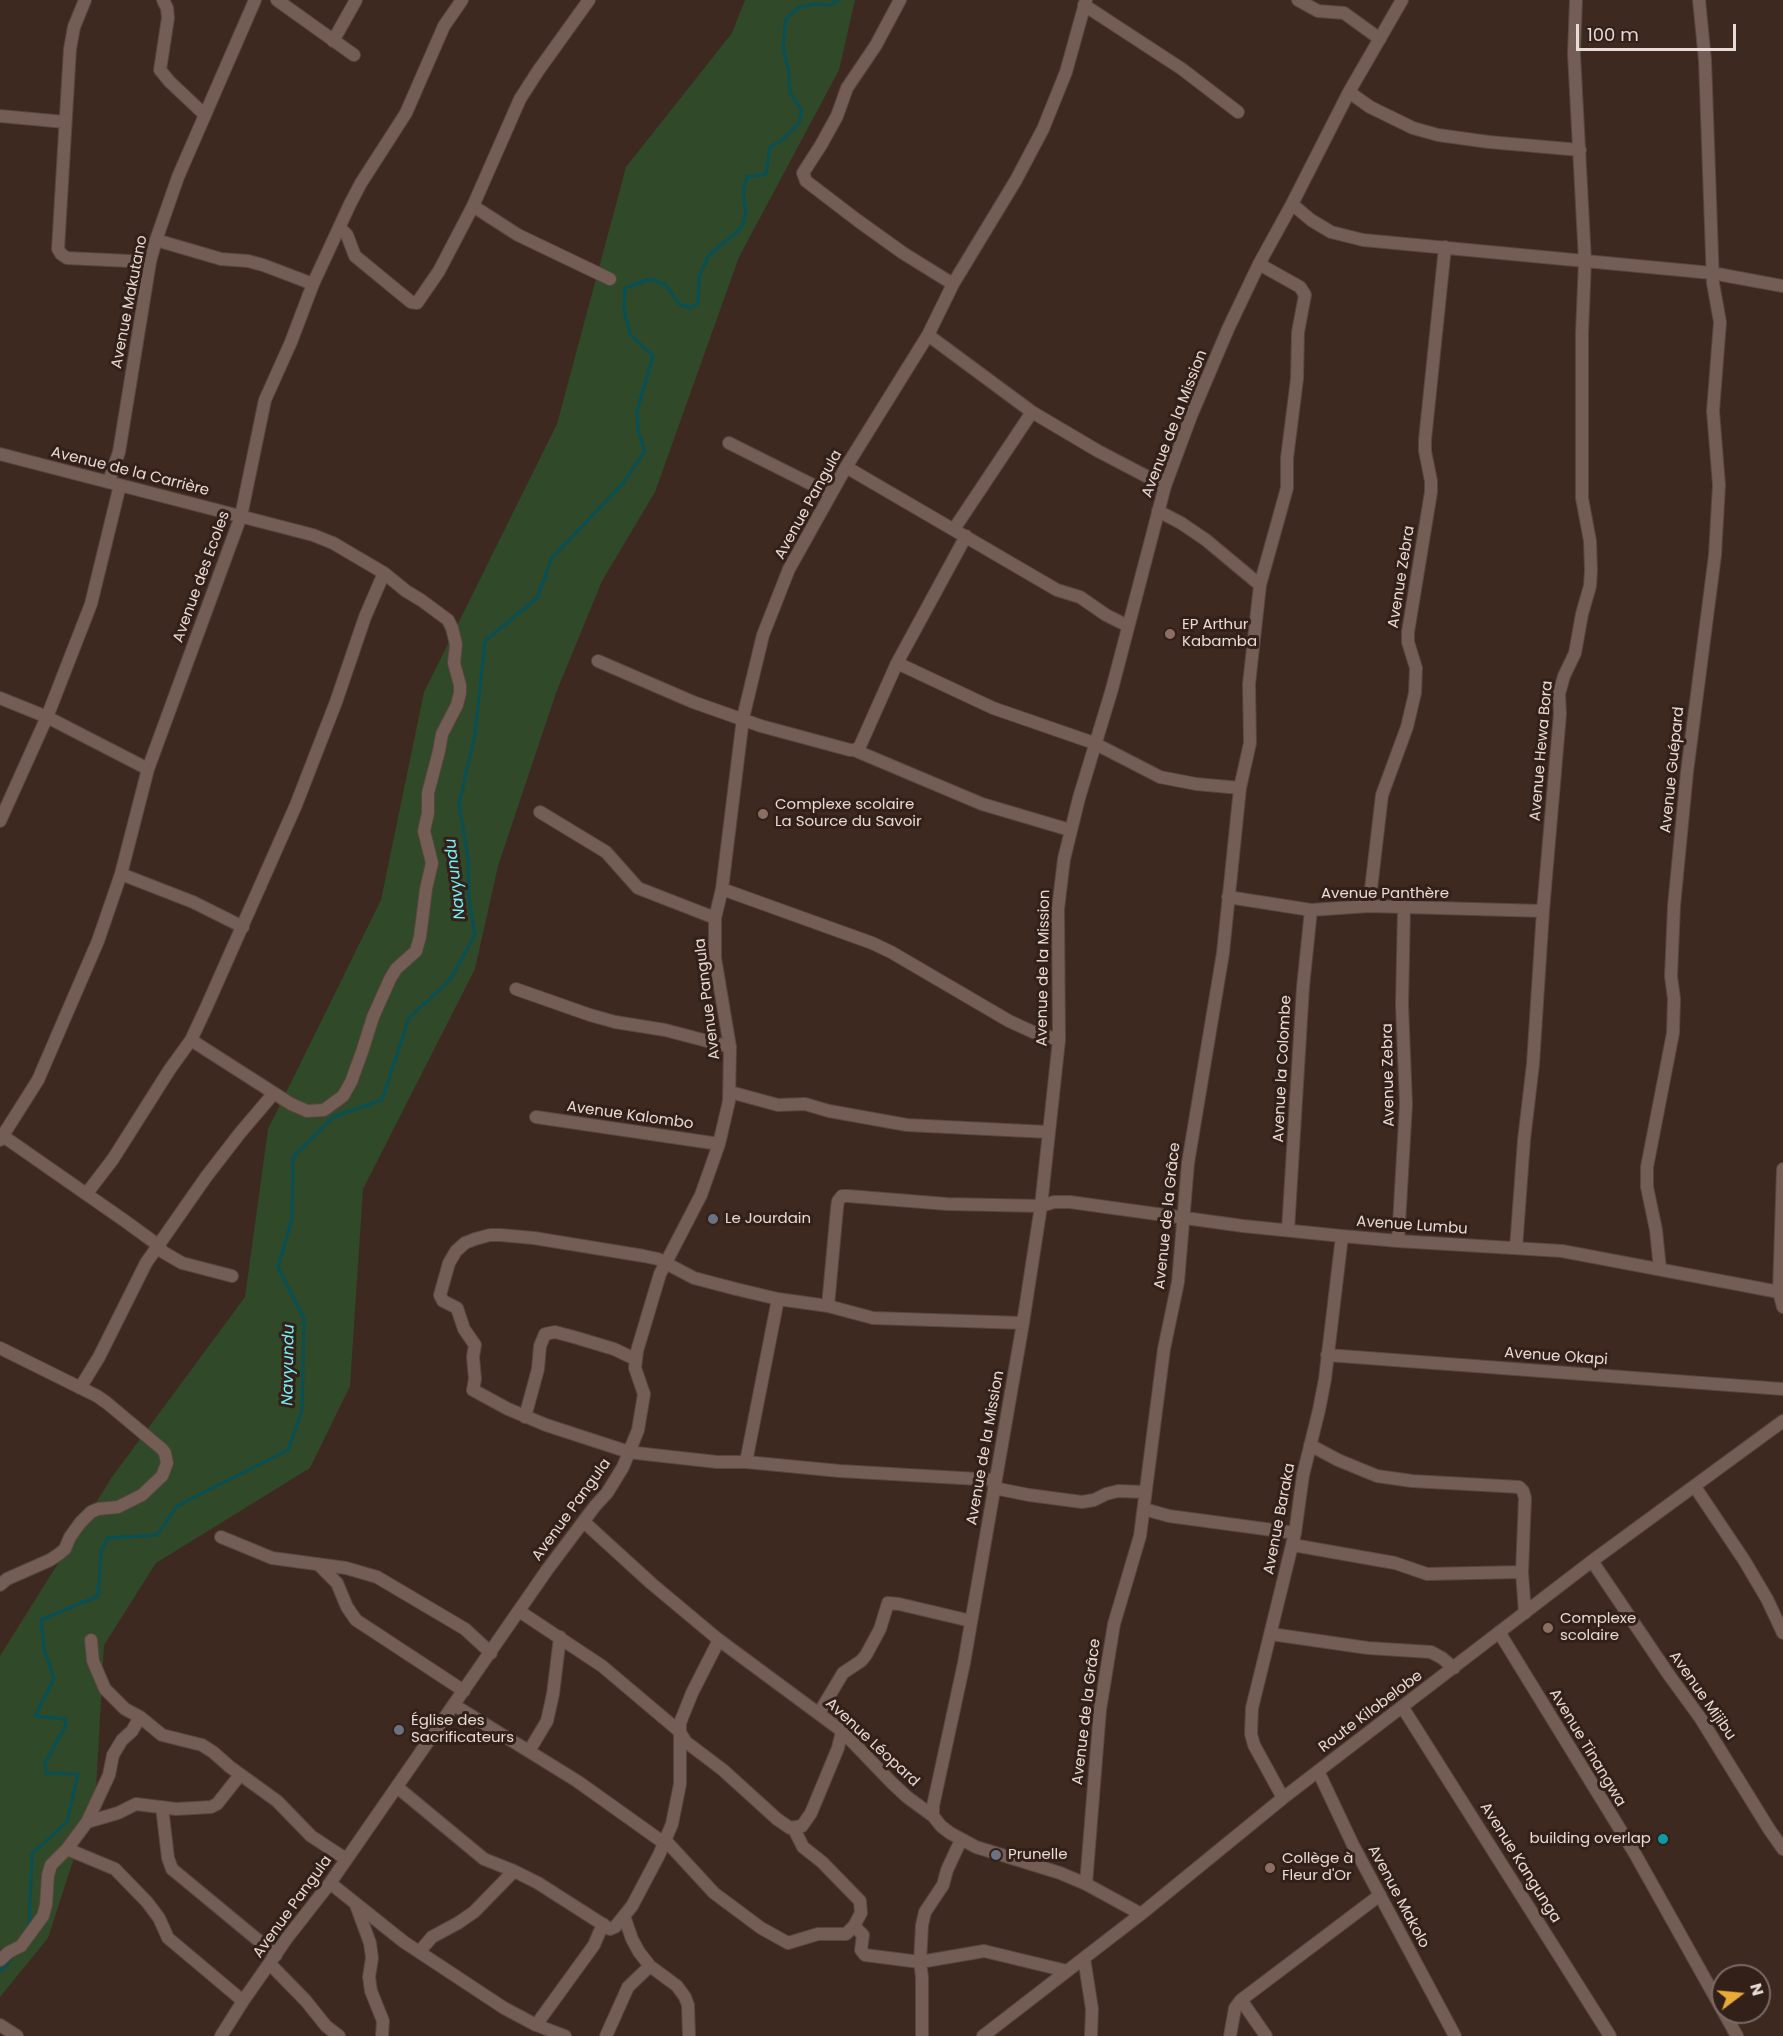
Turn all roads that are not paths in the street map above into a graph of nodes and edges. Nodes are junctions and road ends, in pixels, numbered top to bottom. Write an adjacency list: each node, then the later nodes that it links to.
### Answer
1 (85, 0): 21 (street)
2 (163, 0): 19 (street)
3 (255, 0): 19 (street, Avenue Makutano)
4 (277, 0): 15 (street)
5 (356, 0): 15 (street)
6 (462, 0): 25 (street, Avenue des Ecoles)
7 (589, 0): 24 (street)
8 (900, 0): 34 (street)
9 (1298, 0): 14 (street)
10 (1402, 0): 14 (street, Avenue de la Mission)
11 (1576, 0): 22 (street, Avenue Hewa Bora)
12 (1699, 0): 31 (street, Avenue Guépard)
13 (1085, 2): 18 (street); 34 (street, Avenue Pangula)
14 (1380, 39): 17 (street, Avenue de la Mission)
15 (333, 41): 16 (street)
16 (354, 55)
17 (1349, 92): 22 (street); 23 (street, Avenue de la Mission)
18 (1238, 112)
19 (205, 115): 26 (street, Avenue Makutano)
20 (0, 117): 21 (street)
21 (65, 122): 29 (street)
22 (1580, 150): 28 (street, Avenue Hewa Bora)
23 (1292, 204): 27 (street); 30 (street, Avenue de la Mission)
24 (473, 206): 25 (street); 32 (street)
25 (340, 228): 33 (street, Avenue des Ecoles)
26 (156, 240): 29 (street, Avenue Makutano); 33 (street)
27 (1445, 247): 28 (street); 66 (street, Avenue Zebra)
28 (1585, 261): 31 (street); 69 (street, Avenue Hewa Bora)
29 (150, 262): 41 (street, Avenue Makutano)
30 (1259, 264): 42 (street, Avenue de la Mission); 49 (street, Avenue de la Grâce)
31 (1712, 273): 35 (street); 92 (street, Avenue Guépard)
32 (610, 279)
33 (313, 284): 45 (street, Avenue des Ecoles)
34 (953, 284): 36 (street, Avenue Pangula)
35 (1783, 286)
36 (928, 335): 37 (street); 40 (street, Avenue Pangula)
37 (1032, 412): 42 (street); 46 (street)
38 (729, 443): 43 (street)
39 (0, 454): 41 (street, Avenue de la Carrière)
40 (846, 467): 43 (street, Avenue Pangula); 46 (street)
41 (114, 483): 45 (street, Avenue de la Carrière); 54 (street, Avenue Makutano)
42 (1165, 486): 44 (street, Avenue de la Mission)
43 (831, 494): 55 (street, Avenue Pangula)
44 (1158, 511): 49 (street); 50 (street, Avenue de la Mission)
45 (241, 516): 48 (street, Avenue de la Carrière); 58 (street, Avenue des Ecoles)
46 (954, 529): 47 (street)
47 (966, 536): 50 (street); 52 (street)
48 (384, 573): 71 (street); 77 (street, Avenue de la Carrière)
49 (1260, 585): 59 (street, Avenue de la Grâce)
50 (1128, 627): 56 (street, Avenue de la Mission)
51 (598, 661): 55 (street)
52 (897, 663): 56 (street); 57 (street)
53 (0, 698): 54 (street)
54 (47, 717): 58 (street); 61 (street, Avenue Makutano)
55 (743, 718): 57 (street); 64 (street, Avenue Pangula)
56 (1094, 743): 59 (street); 62 (street, Avenue de la Mission)
57 (854, 750): 62 (street)
58 (148, 769): 63 (street, Avenue des Ecoles)
59 (1240, 788): 65 (street, Avenue de la Grâce)
60 (540, 812): 70 (street)
61 (0, 821)
62 (1070, 830): 74 (street, Avenue de la Mission)
63 (121, 874): 71 (street); 80 (street, Avenue des Ecoles)
64 (722, 889): 70 (street, Avenue Pangula); 74 (street)
65 (1228, 897): 68 (street, Avenue Panthère); 85 (street, Avenue de la Grâce)
66 (1368, 906): 67 (street, Avenue Panthère); 68 (street, Avenue Panthère)
67 (1404, 908): 69 (street, Avenue Panthère); 88 (street, Avenue Zebra)
68 (1311, 910): 86 (street, Avenue la Colombe)
69 (1543, 911): 90 (street, Avenue Hewa Bora)
70 (715, 918): 75 (street, Avenue Pangula)
71 (243, 927): 73 (street)
72 (516, 989): 75 (street)
73 (191, 1040): 77 (street, Avenue de la Carrière); 83 (street)
74 (1059, 1040): 79 (street, Avenue de la Mission)
75 (730, 1047): 76 (street, Avenue Pangula)
76 (730, 1092): 79 (street); 81 (street, Avenue Pangula)
77 (274, 1093): 89 (street)
78 (536, 1118): 81 (street, Avenue Kalombo)
79 (1048, 1132): 84 (street, Avenue de la Mission)
80 (1, 1138): 83 (street)
81 (719, 1144): 91 (street, Avenue Pangula)
82 (1783, 1169): 94 (street)
83 (87, 1193): 89 (street)
84 (1041, 1206): 85 (street, Avenue Lumbu); 96 (street, Avenue Lumbu); 98 (street, Avenue de la Mission)
85 (1183, 1217): 86 (street, Avenue Lumbu); 111 (street, Avenue de la Grâce)
86 (1288, 1230): 87 (street, Avenue Lumbu)
87 (1342, 1236): 88 (street, Avenue Lumbu); 100 (street, Avenue Baraka)
88 (1398, 1241): 90 (street, Avenue Lumbu)
89 (158, 1245): 93 (street); 102 (street)
90 (1516, 1248): 92 (street, Avenue Lumbu)
91 (666, 1263): 95 (street); 101 (street, Avenue Pangula); 104 (street)
92 (1660, 1269): 94 (street, Avenue Lumbu)
93 (232, 1276)
94 (1779, 1292): 97 (street)
95 (778, 1299): 96 (street); 108 (street)
96 (828, 1306): 98 (street)
97 (1783, 1307)
98 (1023, 1323): 109 (street, Avenue de la Mission)
99 (0, 1348): 102 (street)
100 (1327, 1355): 103 (street, Avenue Okapi); 106 (street, Avenue Baraka)
101 (635, 1359): 104 (street); 107 (street, Avenue Pangula)
102 (80, 1388): 119 (street)
103 (1783, 1389)
104 (525, 1417): 107 (street)
105 (1783, 1421): 110 (street, Route Kilobelobe)
106 (1310, 1445): 115 (street, Avenue Baraka); 118 (street)
107 (629, 1452): 108 (street); 113 (street, Avenue Pangula)
108 (746, 1462): 109 (street)
109 (995, 1484): 111 (street); 122 (street, Avenue de la Mission)
110 (1695, 1487): 116 (street, Route Kilobelobe); 124 (street)
111 (1145, 1492): 112 (street, Avenue de la Grâce)
112 (1144, 1509): 115 (street); 154 (street, Avenue de la Grâce)
113 (584, 1522): 120 (street, Avenue Pangula); 128 (street, Avenue Léopard)
114 (221, 1537): 117 (street)
115 (1294, 1539): 118 (street); 125 (street, Avenue Baraka)
116 (1592, 1562): 121 (street, Route Kilobelobe); 150 (street, Avenue Mijibu)
117 (318, 1564): 129 (street); 131 (street)
118 (1522, 1572): 121 (street)
119 (0, 1585)
120 (519, 1611): 126 (street); 129 (street, Avenue Pangula)
121 (1525, 1613): 123 (street, Route Kilobelobe)
122 (971, 1621): 134 (street); 144 (street, Avenue de la Mission)
123 (1499, 1632): 130 (street, Route Kilobelobe); 186 (street, Avenue Tinangwa)
124 (1783, 1633)
125 (1271, 1634): 130 (street); 142 (street, Avenue Baraka)
126 (560, 1637): 136 (street); 138 (street)
127 (91, 1640): 135 (street)
128 (719, 1640): 134 (street, Avenue Léopard); 136 (street)
129 (491, 1653): 131 (street, Avenue Pangula)
130 (1454, 1668): 133 (street, Route Kilobelobe)
131 (464, 1691): 132 (street, Avenue Pangula)
132 (454, 1705): 138 (street); 141 (street, Avenue Pangula)
133 (1402, 1708): 139 (street, Route Kilobelobe); 185 (street, Avenue Kangunga)
134 (819, 1713): 137 (street, Avenue Léopard)
135 (141, 1717): 140 (street); 145 (street)
136 (679, 1731): 146 (street); 148 (street)
137 (842, 1731): 144 (street, Avenue Léopard); 146 (street)
138 (529, 1751): 148 (street)
139 (1318, 1771): 142 (street, Route Kilobelobe); 155 (street, Avenue Makolo)
140 (240, 1775): 143 (street); 151 (street)
141 (397, 1787): 151 (street, Avenue Pangula); 152 (street)
142 (1282, 1798): 157 (street, Route Kilobelobe)
143 (162, 1807): 145 (street); 163 (street)
144 (933, 1816): 147 (street, Avenue Léopard)
145 (87, 1822): 149 (street)
146 (794, 1829): 160 (street)
147 (961, 1840): 154 (street, Avenue Léopard); 165 (street)
148 (665, 1842): 158 (street); 160 (street)
149 (67, 1849): 164 (street); 169 (street)
150 (1783, 1849)
151 (346, 1859): 153 (street, Avenue Pangula)
152 (514, 1871): 159 (street); 161 (street)
153 (330, 1883): 156 (street); 163 (street, Avenue Pangula)
154 (1086, 1884): 157 (street, Avenue Léopard)
155 (1380, 1894): 168 (street); 184 (street, Avenue Makolo)
156 (355, 1904): 161 (street); 176 (street)
157 (1141, 1914): 162 (street, Route Kilobelobe)
158 (624, 1916): 159 (street); 166 (street)
159 (603, 1924): 171 (street)
160 (855, 1926): 165 (street)
161 (419, 1952): 171 (street)
162 (1084, 1958): 167 (street, Route Kilobelobe); 181 (street)
163 (273, 1959): 169 (street, Avenue Pangula); 175 (street)
164 (0, 1960)
165 (920, 1962): 167 (street); 179 (street)
166 (650, 1966): 172 (street); 178 (street)
167 (1067, 1971): 180 (street, Route Kilobelobe)
168 (1241, 2000): 182 (street); 183 (street)
169 (243, 2001): 174 (street, Avenue Pangula)
170 (0, 2025): 173 (street)
171 (536, 2025): 177 (street)
172 (686, 2034)
173 (17, 2036)
174 (221, 2036)
175 (339, 2036)
176 (382, 2036)
177 (565, 2036)
178 (606, 2036)
179 (922, 2036)
180 (983, 2036)
181 (1091, 2036)
182 (1230, 2036)
183 (1266, 2036)
184 (1455, 2036)
185 (1610, 2036)
186 (1737, 2036)

